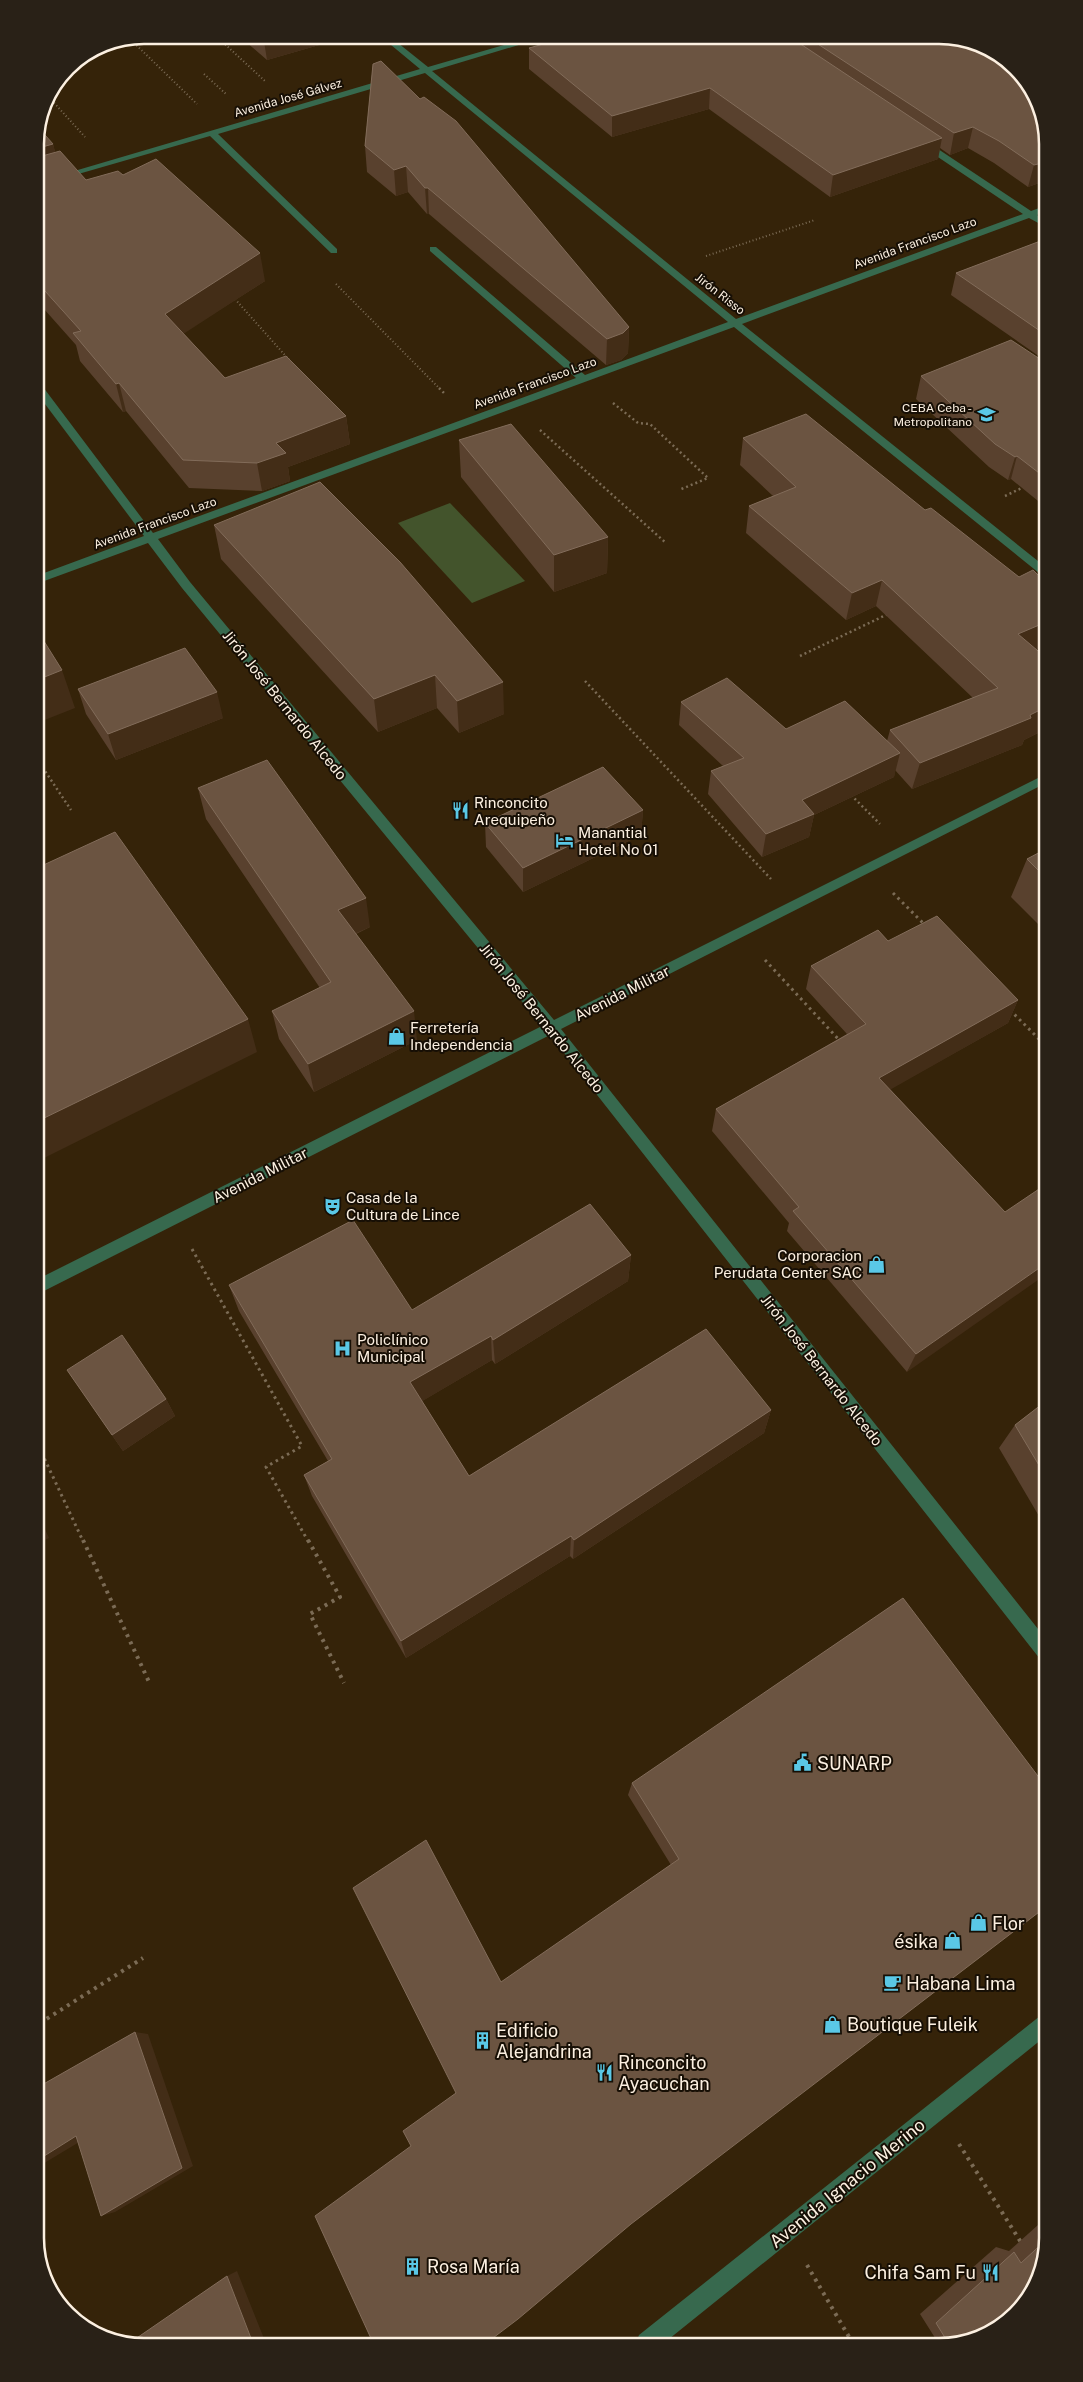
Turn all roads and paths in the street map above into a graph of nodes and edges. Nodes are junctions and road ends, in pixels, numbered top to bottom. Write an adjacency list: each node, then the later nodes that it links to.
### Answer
1 (225, 44): 7 (path)
2 (394, 44): 5 (street, Jirón Risso)
3 (517, 44): 5 (street, Avenida José Gálvez)
4 (136, 45): 8 (path)
5 (425, 71): 7 (street, Avenida José Gálvez); 19 (street, Jirón Risso)
6 (53, 101): 11 (path)
7 (295, 109): 8 (street, Avenida José Gálvez)
8 (223, 129): 9 (street, Avenida José Gálvez)
9 (212, 133): 11 (street, Avenida José Gálvez); 18 (street)
10 (918, 139): 14 (street)
11 (108, 162): 12 (street, Avenida José Gálvez)
12 (52, 179)
13 (1039, 211): 14 (street, Avenida Francisco Lazo)
14 (1031, 214): 16 (street); 22 (street, Avenida Francisco Lazo)
15 (815, 220): 19 (path)
16 (1039, 220)
17 (433, 249): 24 (street)
18 (334, 251)
19 (669, 269): 22 (street, Jirón Risso)
20 (332, 280): 27 (path)
21 (235, 298): 23 (path)
22 (737, 322): 24 (street, Avenida Francisco Lazo); 31 (street, Jirón Risso)
23 (294, 366)
24 (584, 379): 26 (street, Avenida Francisco Lazo); 28 (path)
25 (44, 396): 29 (street, Jirón José Bernardo Alcedo)
26 (512, 405): 27 (street, Avenida Francisco Lazo); 30 (path)
27 (471, 420): 29 (street, Avenida Francisco Lazo)
28 (679, 490)
29 (151, 538): 32 (street, Avenida Francisco Lazo); 46 (street, Jirón José Bernardo Alcedo)
30 (666, 543)
31 (1039, 567)
32 (44, 577)
33 (888, 614): 34 (path)
34 (800, 656)
35 (584, 681): 42 (path)
36 (44, 770): 39 (path)
37 (1039, 782): 40 (street, Avenida Militar)
38 (845, 789): 40 (path)
39 (71, 810)
40 (906, 849): 41 (street, Avenida Militar)
41 (868, 868): 42 (street, Avenida Militar); 43 (path)
42 (795, 904): 44 (street, Avenida Militar)
43 (931, 932)
44 (741, 933): 46 (street, Avenida Militar); 48 (path)
45 (1009, 1009): 47 (path)
46 (552, 1028): 49 (street, Avenida Militar); 52 (street, Jirón José Bernardo Alcedo)
47 (1039, 1038)
48 (842, 1043)
49 (175, 1218): 50 (street, Avenida Militar); 53 (path)
50 (44, 1284)
51 (44, 1458): 54 (path)
52 (1039, 1644)
53 (344, 1683)
54 (150, 1684)
55 (142, 1958): 56 (path)
56 (44, 2020)
57 (1039, 2029): 58 (street, Avenida Ignacio Merino)
58 (938, 2111): 59 (street, Avenida Ignacio Merino); 60 (path)
59 (788, 2231): 61 (street, Avenida Ignacio Merino); 62 (path)
60 (1028, 2253)
61 (653, 2338)
62 (850, 2338)

